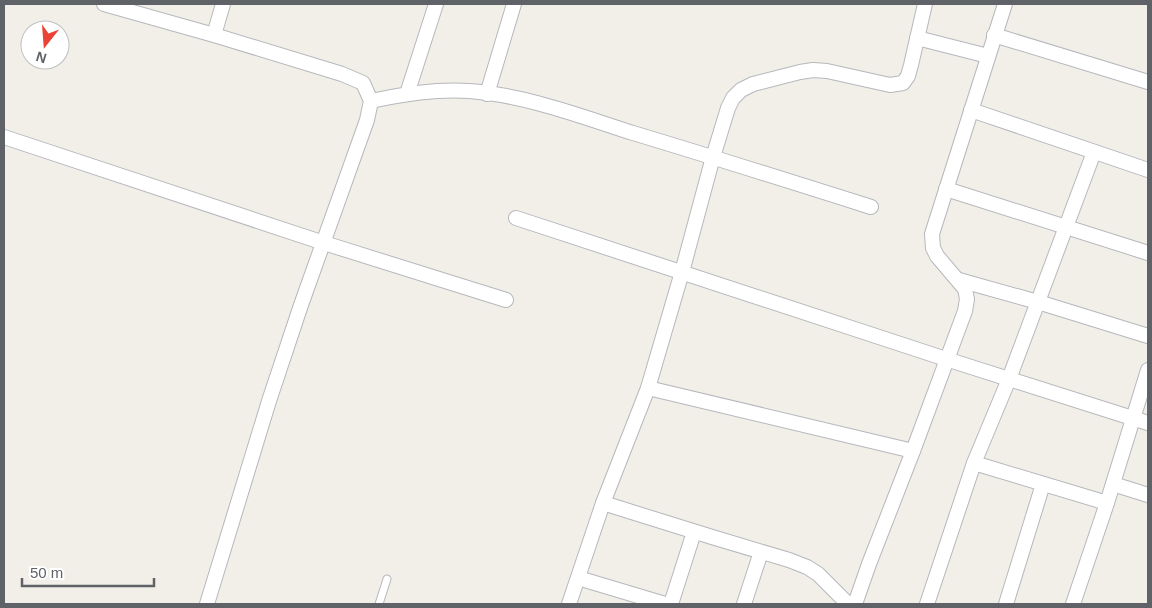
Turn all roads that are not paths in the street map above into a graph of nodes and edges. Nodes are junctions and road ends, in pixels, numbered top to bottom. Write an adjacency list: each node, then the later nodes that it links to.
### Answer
1 (104, 4): 7 (street)
2 (222, 4): 7 (street)
3 (436, 4): 12 (street)
4 (514, 4): 13 (street)
5 (925, 4): 9 (street)
6 (1005, 4): 8 (street)
7 (214, 35): 14 (street)
8 (994, 35): 10 (street); 11 (street)
9 (918, 38): 10 (street); 18 (street)
10 (988, 56): 15 (street)
11 (1148, 82)
12 (408, 94): 13 (street); 14 (street)
13 (488, 94): 18 (street)
14 (371, 101): 24 (street)
15 (971, 110): 17 (street); 20 (street)
16 (4, 137): 24 (street)
17 (1094, 152): 19 (street); 23 (street)
18 (713, 157): 21 (street); 26 (street)
19 (1148, 170)
20 (946, 189): 23 (street); 27 (street)
21 (872, 207)
22 (516, 218): 26 (street)
23 (1066, 227): 25 (street); 29 (street)
24 (324, 243): 28 (street); 49 (street)
25 (1148, 253)
26 (682, 272): 31 (street); 34 (street)
27 (959, 280): 29 (street); 31 (street)
28 (506, 300)
29 (1038, 302): 30 (street); 33 (street)
30 (1148, 336)
31 (946, 359): 33 (street); 37 (street)
32 (1148, 370): 35 (street)
33 (1009, 379): 35 (street); 38 (street)
34 (648, 388): 37 (street); 43 (street)
35 (1132, 418): 36 (street); 40 (street)
36 (1148, 423)
37 (913, 451): 56 (street)
38 (974, 463): 39 (street); 57 (street)
39 (1043, 484): 42 (street); 58 (street)
40 (1113, 484): 41 (street); 42 (street)
41 (1148, 495)
42 (1107, 503): 59 (street)
43 (604, 504): 44 (street); 46 (street)
44 (694, 532): 45 (street); 53 (street)
45 (761, 552): 54 (street); 55 (street)
46 (578, 578): 48 (street); 51 (street)
47 (387, 579): 50 (lane)
48 (623, 598): 52 (street)
49 (207, 604)
50 (379, 604)
51 (569, 604)
52 (665, 604)
53 (672, 604)
54 (744, 604)
55 (848, 604)
56 (856, 604)
57 (927, 604)
58 (1006, 604)
59 (1073, 604)

